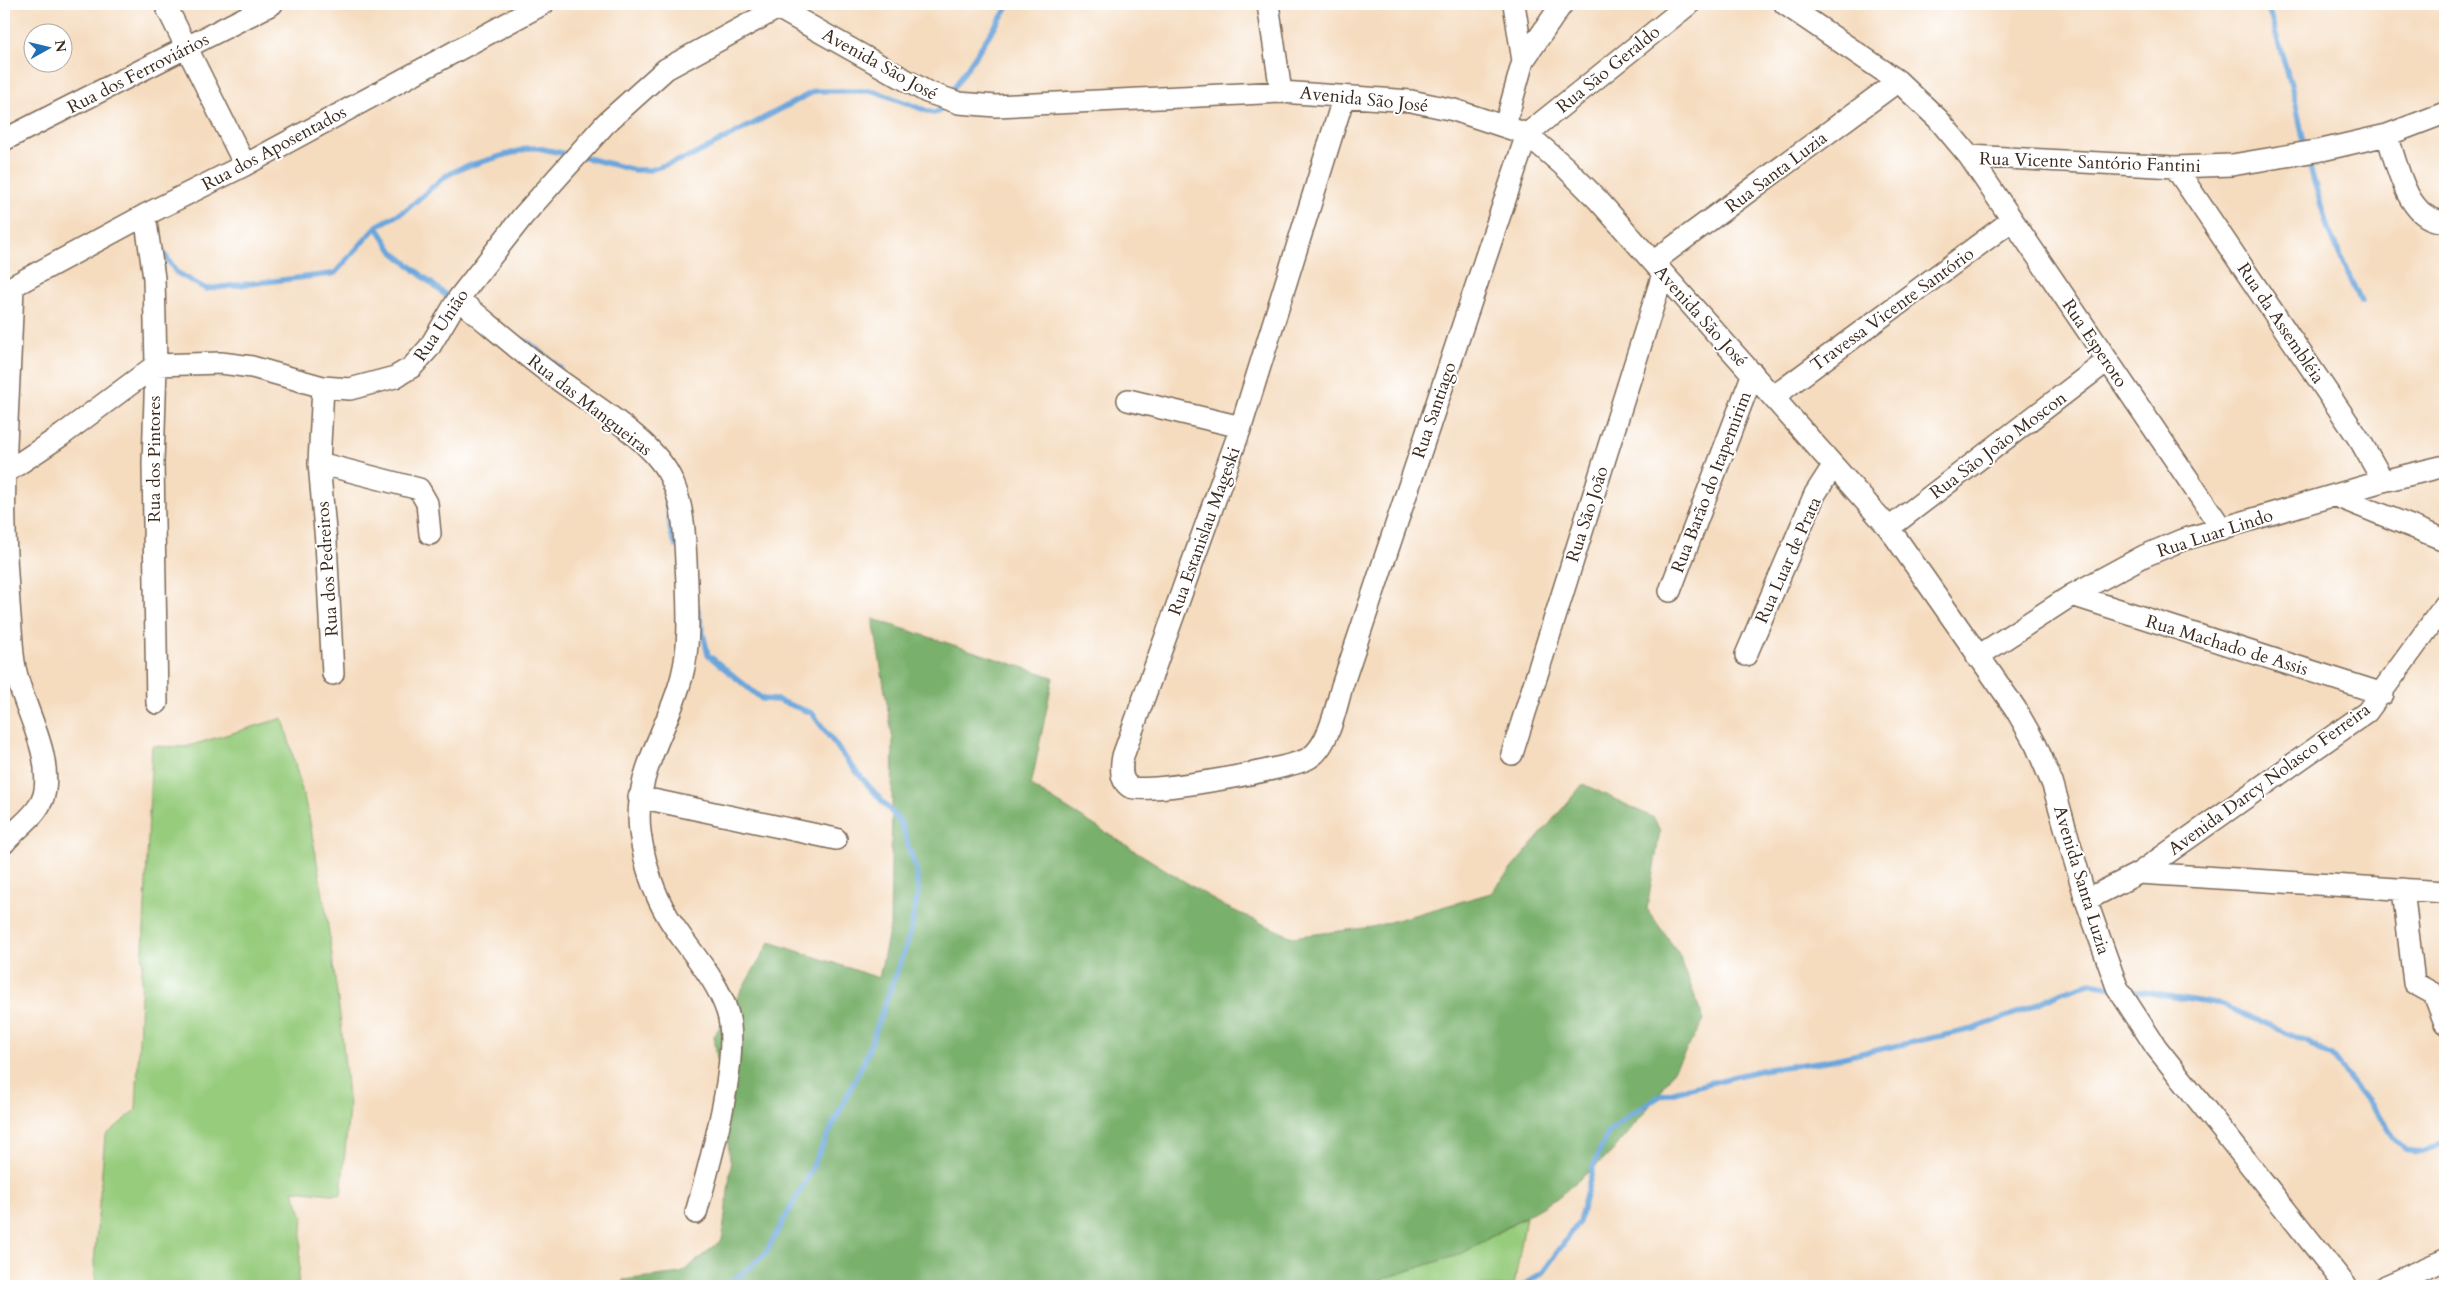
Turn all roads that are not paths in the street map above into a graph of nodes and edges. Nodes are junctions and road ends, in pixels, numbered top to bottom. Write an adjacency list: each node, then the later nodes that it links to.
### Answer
1 (166, 4): 10 (street)
2 (272, 4): 10 (street, Rua dos Ferroviários)
3 (543, 4): 21 (street, Rua dos Aposentados)
4 (1268, 4): 13 (street)
5 (1514, 4): 11 (street)
6 (1562, 4): 11 (street)
7 (1689, 4): 17 (street, Rua São Geraldo)
8 (1785, 4): 12 (street, Rua Vicente Santório Fantini)
9 (783, 7): 13 (street, Avenida São José); 28 (street, Rua União)
10 (188, 48): 19 (street, Rua dos Ferroviários); 21 (street)
11 (1524, 61): 16 (street)
12 (1898, 81): 20 (street, Rua Vicente Santório Fantini); 26 (street, Rua Santa Luzia)
13 (1281, 92): 14 (street, Avenida São José)
14 (1344, 96): 16 (street, Avenida São José); 35 (street, Rua Estanislau Mageski)
15 (2445, 113): 18 (street, Rua Vicente Santório Fantini)
16 (1505, 126): 17 (street, Avenida São José)
17 (1527, 134): 26 (street, Avenida São José); 56 (street, Rua Santiago)
18 (2387, 135): 22 (street, Rua Vicente Santório Fantini); 25 (street)
19 (4, 140)
20 (1969, 156): 22 (street, Rua Vicente Santório Fantini); 24 (street, Rua Esperoto)
21 (244, 165): 23 (street, Rua dos Aposentados)
22 (2175, 167): 40 (street, Rua da Assembléia)
23 (146, 215): 27 (street, Rua dos Aposentados); 30 (street, Rua dos Pintores)
24 (2011, 221): 29 (street, Rua Esperoto); 33 (street, Travessa Vicente Santório)
25 (2445, 222)
26 (1658, 268): 31 (street, Avenida São José); 55 (street, Rua São João)
27 (8, 288): 39 (street)
28 (458, 299): 32 (street, Rua União); 57 (street, Rua das Mangueiras)
29 (2107, 361): 42 (street, Rua São João Moscon); 43 (street, Rua Esperoto)
30 (156, 365): 32 (street, Rua União); 39 (street); 54 (street, Rua dos Pintores)
31 (1753, 373): 33 (street, Avenida São José); 47 (street, Rua Barão do Itapemirim)
32 (323, 387): 36 (street, Rua dos Pedreiros)
33 (1772, 397): 37 (street, Avenida São José)
34 (1128, 400): 35 (street)
35 (1241, 427): 56 (street, Rua Estanislau Mageski)
36 (319, 463): 44 (street); 52 (street, Rua dos Pedreiros)
37 (1833, 466): 42 (street, Avenida Santa Luzia); 50 (street, Rua Luar de Prata)
38 (2445, 466): 40 (street, Rua Luar Lindo)
39 (5, 473): 46 (street)
40 (2383, 481): 41 (street, Rua Luar Lindo)
41 (2336, 496): 43 (street, Rua Luar Lindo); 45 (street)
42 (1889, 528): 51 (street, Avenida Santa Luzia)
43 (2222, 529): 48 (street, Rua Luar Lindo)
44 (430, 534)
45 (2445, 540)
46 (5, 554): 59 (street)
47 (1670, 591)
48 (2072, 595): 51 (street, Rua Luar Lindo); 53 (street, Rua Machado de Assis)
49 (2445, 606): 53 (street, Avenida Darcy Nolasco Ferreira)
50 (1746, 655)
51 (1977, 657): 63 (street, Avenida Santa Luzia)
52 (333, 674)
53 (2383, 694): 60 (street, Avenida Darcy Nolasco Ferreira)
54 (157, 703)
55 (1512, 754)
56 (1311, 758)
57 (639, 797): 58 (street); 65 (street, Rua das Mangueiras)
58 (836, 839)
59 (4, 843)
60 (2139, 873): 61 (street); 63 (street, Avenida Darcy Nolasco Ferreira)
61 (2403, 889): 62 (street); 64 (street)
62 (2445, 892)
63 (2086, 900): 67 (street, Avenida Santa Luzia)
64 (2445, 1023)
65 (696, 1213)
66 (2445, 1260): 68 (street)
67 (2346, 1286)
68 (2384, 1286)

